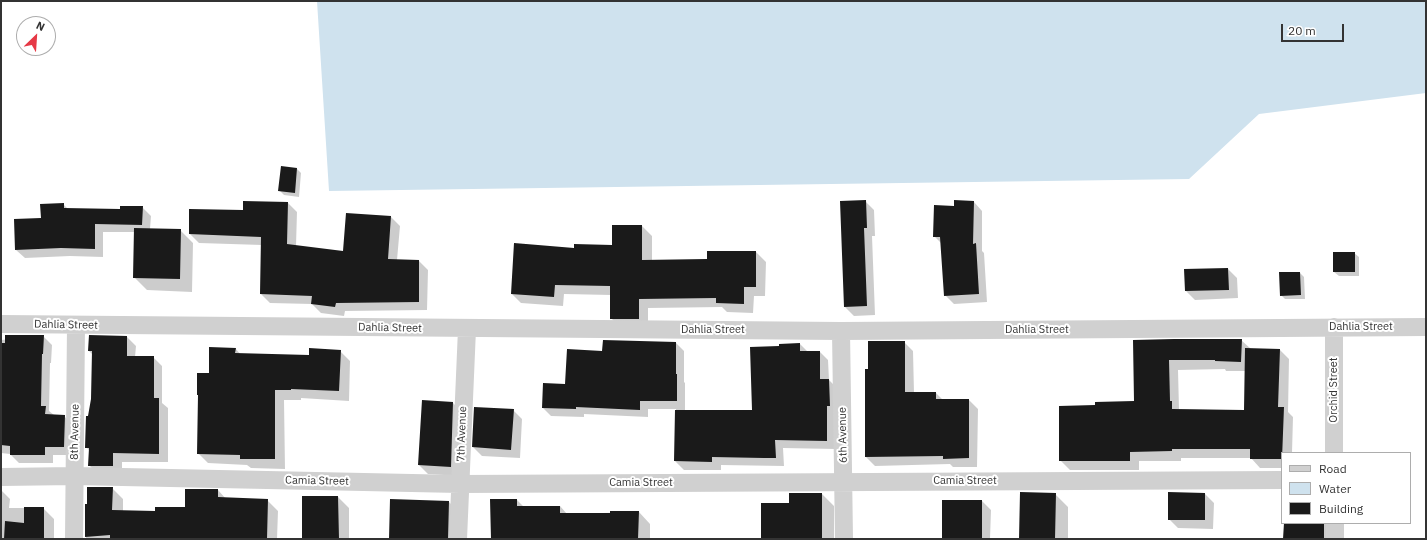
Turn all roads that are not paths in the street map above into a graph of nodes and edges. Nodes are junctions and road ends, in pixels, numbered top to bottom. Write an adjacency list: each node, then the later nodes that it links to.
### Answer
1 (1, 324): 2 (street, Dahlia Street)
2 (76, 325): 5 (street, Dahlia Street); 8 (street, 8th Avenue)
3 (1426, 326): 4 (street, Dahlia Street)
4 (1334, 327): 6 (street, Dahlia Street); 7 (street, Orchid Street)
5 (467, 329): 6 (street, Dahlia Street); 12 (street, 7th Avenue)
6 (841, 331): 11 (street, 6th Avenue)
7 (1334, 452)
8 (74, 476): 9 (street, Camia Street); 12 (street, Camia Street); 14 (street, 8th Avenue)
9 (1, 477)
10 (1281, 480): 11 (street, Camia Street)
11 (843, 481): 12 (street, Camia Street); 16 (street, 6th Avenue)
12 (460, 484): 15 (street, 7th Avenue)
13 (1335, 524): 17 (street)
14 (74, 539)
15 (458, 539)
16 (844, 539)
17 (1335, 539)

